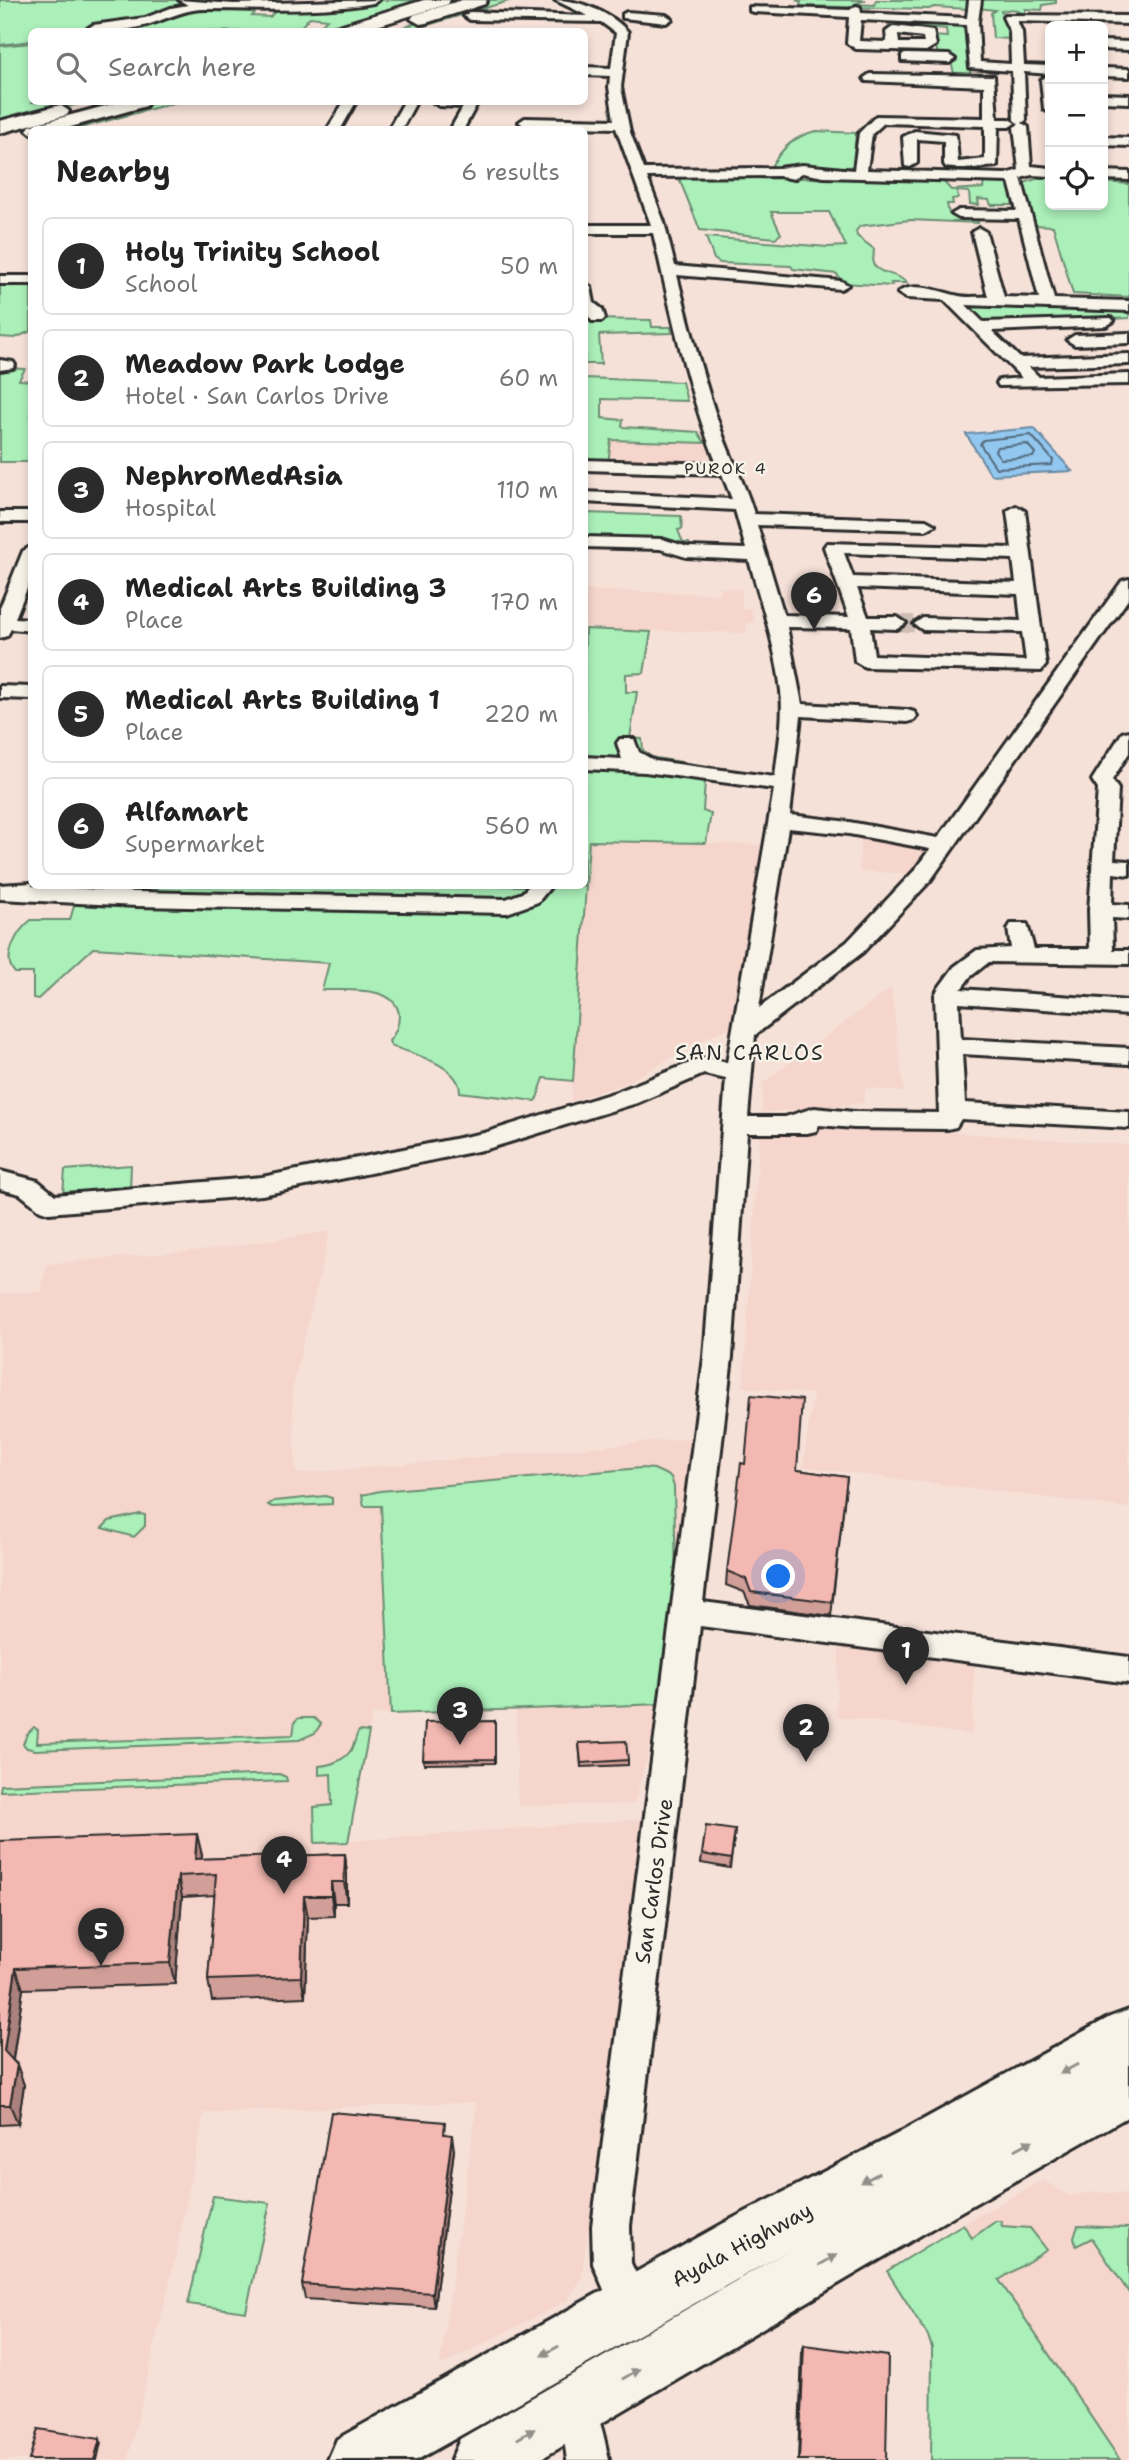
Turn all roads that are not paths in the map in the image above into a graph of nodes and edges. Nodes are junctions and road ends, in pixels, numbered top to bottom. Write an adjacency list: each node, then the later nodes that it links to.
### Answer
1 (185, 0): 8 (street)
2 (373, 0): 8 (street)
3 (442, 0): 21 (highway)
4 (479, 0): 22 (highway)
5 (561, 0): 16 (street)
6 (635, 0): 13 (street)
7 (975, 0): 18 (street)
8 (200, 6): 20 (street)
9 (1104, 6): 10 (street)
10 (1129, 7)
11 (855, 13): 18 (street); 19 (street); 27 (street)
12 (470, 16): 16 (street)
13 (627, 16): 15 (street); 16 (street)
14 (1049, 16): 17 (street); 32 (street)
15 (666, 19)
16 (606, 20): 34 (street)
17 (1129, 20)
18 (972, 22): 32 (street)
19 (831, 24)
20 (101, 28)
21 (351, 28)
22 (391, 28)
23 (1108, 32): 24 (street)
24 (1129, 33)
25 (1108, 45): 26 (street)
26 (1129, 46)
27 (894, 52): 31 (street); 31 (street)
28 (1108, 58): 30 (street)
29 (949, 59): 31 (street)
30 (1129, 59)
31 (934, 68): 41 (street)
32 (1018, 69): 38 (street); 52 (street)
33 (588, 71): 34 (street)
34 (617, 72): 58 (street)
35 (1108, 72): 36 (street)
36 (1129, 73)
37 (1108, 85): 39 (street)
38 (1045, 86)
39 (1129, 86)
40 (1108, 98): 42 (street)
41 (988, 99): 43 (street); 52 (street); 66 (street); 68 (street)
42 (1129, 99)
43 (900, 102)
44 (84, 105): 57 (highway)
45 (128, 105): 53 (highway)
46 (348, 105): 54 (street)
47 (408, 105): 55 (street)
48 (470, 105): 56 (street)
49 (1108, 111): 50 (street)
50 (1129, 112)
51 (525, 122): 58 (street)
52 (1017, 123): 69 (street)
53 (52, 126)
54 (335, 126)
55 (396, 126)
56 (458, 126)
57 (0, 127)
58 (622, 128): 59 (street); 71 (street)
59 (588, 131)
60 (28, 132): 61 (highway)
61 (0, 139)
62 (1108, 141): 63 (street)
63 (1129, 142)
64 (910, 163): 66 (street); 66 (street); 68 (street)
65 (1108, 163): 67 (street)
66 (951, 164)
67 (1129, 164)
68 (861, 168): 71 (street); 74 (street)
69 (1029, 171): 70 (street); 74 (street)
70 (1045, 172)
71 (638, 173): 78 (street)
72 (1108, 175): 73 (street)
73 (1129, 176)
74 (1013, 177): 76 (street)
75 (959, 214): 76 (street)
76 (1024, 215): 89 (street)
77 (588, 224): 79 (street)
78 (658, 225): 79 (street); 82 (street)
79 (604, 226): 80 (street)
80 (588, 228)
81 (979, 232): 88 (street)
82 (669, 270): 85 (street); 105 (street)
83 (0, 280): 84 (street)
84 (28, 280)
85 (841, 285)
86 (906, 293): 87 (street)
87 (952, 300): 88 (street); 94 (street)
88 (997, 301): 89 (street)
89 (1048, 303): 91 (street)
90 (588, 306): 92 (street)
91 (1129, 306)
92 (597, 318)
93 (1129, 320): 94 (street)
94 (979, 327): 98 (street)
95 (1129, 338): 96 (street)
96 (1060, 341)
97 (1021, 343): 98 (street)
98 (995, 344): 100 (street)
99 (1129, 359): 100 (street)
100 (1015, 363): 102 (street)
101 (1129, 379): 102 (street)
102 (1035, 382): 103 (street)
103 (1004, 383)
104 (588, 465): 105 (street)
105 (730, 469): 108 (street)
106 (588, 497): 108 (street)
107 (1016, 511): 113 (street)
108 (744, 512): 111 (street); 114 (street)
109 (0, 517): 110 (street)
110 (28, 517)
111 (926, 526)
112 (588, 542): 114 (street)
113 (1021, 554): 116 (street); 118 (street)
114 (757, 555): 120 (street)
115 (28, 570): 119 (street)
116 (845, 582): 118 (street); 121 (street)
117 (1129, 584): 140 (street)
118 (1025, 589): 125 (street)
119 (23, 594): 126 (street)
120 (776, 621): 121 (street); 129 (street)
121 (860, 621): 122 (street); 125 (street)
122 (897, 623)
123 (923, 624): 125 (street)
124 (28, 625): 126 (street)
125 (1030, 627)
126 (2, 628)
127 (0, 692): 128 (street)
128 (28, 693)
129 (792, 709): 130 (street); 135 (street)
130 (907, 716)
131 (627, 743): 134 (street)
132 (1127, 744): 136 (street)
133 (588, 763): 134 (street)
134 (650, 767): 135 (street)
135 (786, 785): 137 (street)
136 (1118, 790): 138 (street)
137 (778, 820): 140 (street); 154 (street)
138 (1105, 825): 139 (street); 141 (street)
139 (1129, 827)
140 (943, 845): 154 (street)
141 (1102, 866): 142 (street); 146 (street)
142 (1129, 868)
143 (38, 889): 144 (street); 145 (street)
144 (538, 889)
145 (0, 892)
146 (1100, 909): 147 (street); 150 (street)
147 (1129, 912)
148 (1018, 929): 149 (street)
149 (1024, 955): 150 (street); 152 (street)
150 (1102, 956): 151 (street)
151 (1129, 957)
152 (947, 995): 153 (street); 155 (street)
153 (1129, 1008)
154 (743, 1032): 157 (street)
155 (948, 1046): 156 (street); 158 (street)
156 (1129, 1056)
157 (738, 1074): 160 (street); 161 (street)
158 (953, 1110): 159 (street); 160 (street)
159 (1129, 1120)
160 (736, 1125): 162 (street)
161 (0, 1180)
162 (707, 1452): 163 (street, San Carlos Drive)
163 (686, 1612): 164 (street); 167 (street, San Carlos Drive)
164 (1129, 1670)
165 (1129, 2035): 167 (highway, Ayala Highway, one-way to 167)
166 (1129, 2087): 168 (highway, one-way to 166)
167 (631, 2306): 169 (highway, Ayala Highway, one-way to 169)
168 (580, 2434): 170 (highway, one-way to 168)
169 (358, 2460)
170 (481, 2460)

